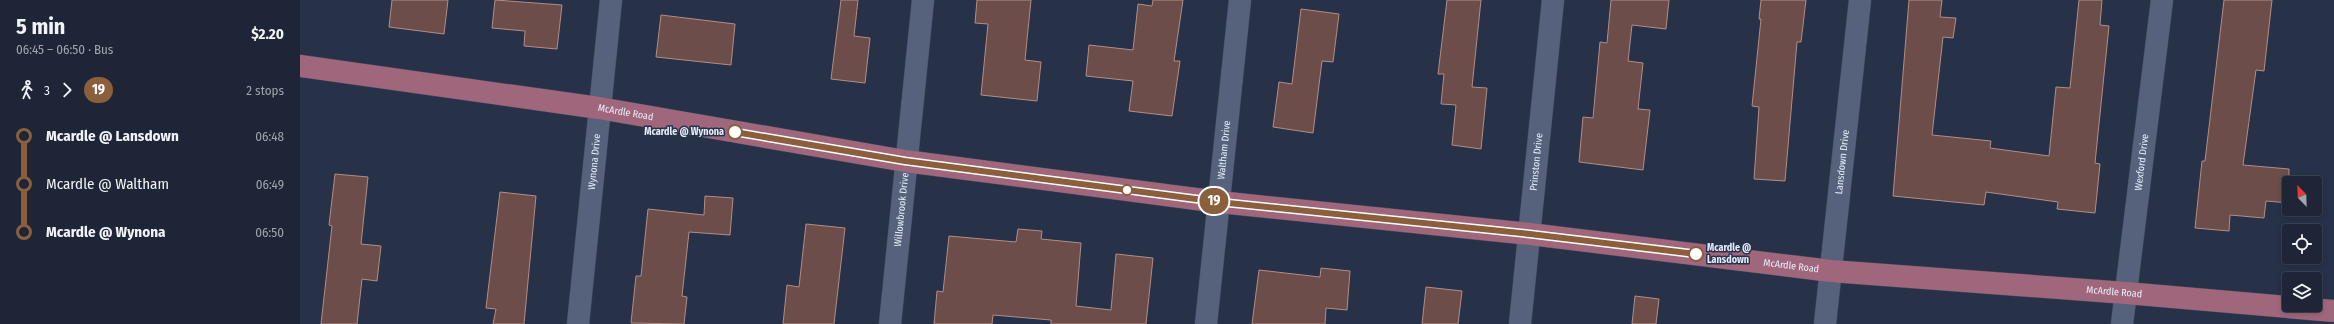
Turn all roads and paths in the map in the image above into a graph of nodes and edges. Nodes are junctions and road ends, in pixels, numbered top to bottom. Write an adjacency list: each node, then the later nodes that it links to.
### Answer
1 (611, 0): 8 (street, Wynona Drive)
2 (923, 0): 9 (street, Willowbrook Drive)
3 (1240, 0): 10 (street, Waltham Drive)
4 (1553, 0): 11 (street, Prinston Drive)
5 (1860, 0): 12 (street, Lansdown Drive)
6 (2162, 0): 13 (street, Wexford Drive)
7 (300, 66): 8 (main road, McArdle Road)
8 (599, 108): 9 (main road, McArdle Road); 15 (street, Wynona Drive)
9 (905, 161): 10 (main road, McArdle Road); 16 (street, Willowbrook Drive)
10 (1219, 202): 11 (main road, McArdle Road); 17 (street, Waltham Drive)
11 (1530, 234): 12 (main road, McArdle Road); 18 (street, Prinston Drive)
12 (1831, 271): 13 (main road, McArdle Road); 19 (street, Lansdown Drive)
13 (2126, 293): 14 (main road, McArdle Road); 20 (street, Wexford Drive)
14 (2334, 311)
15 (578, 324)
16 (890, 324)
17 (1206, 324)
18 (1520, 324)
19 (1825, 324)
20 (2122, 324)

